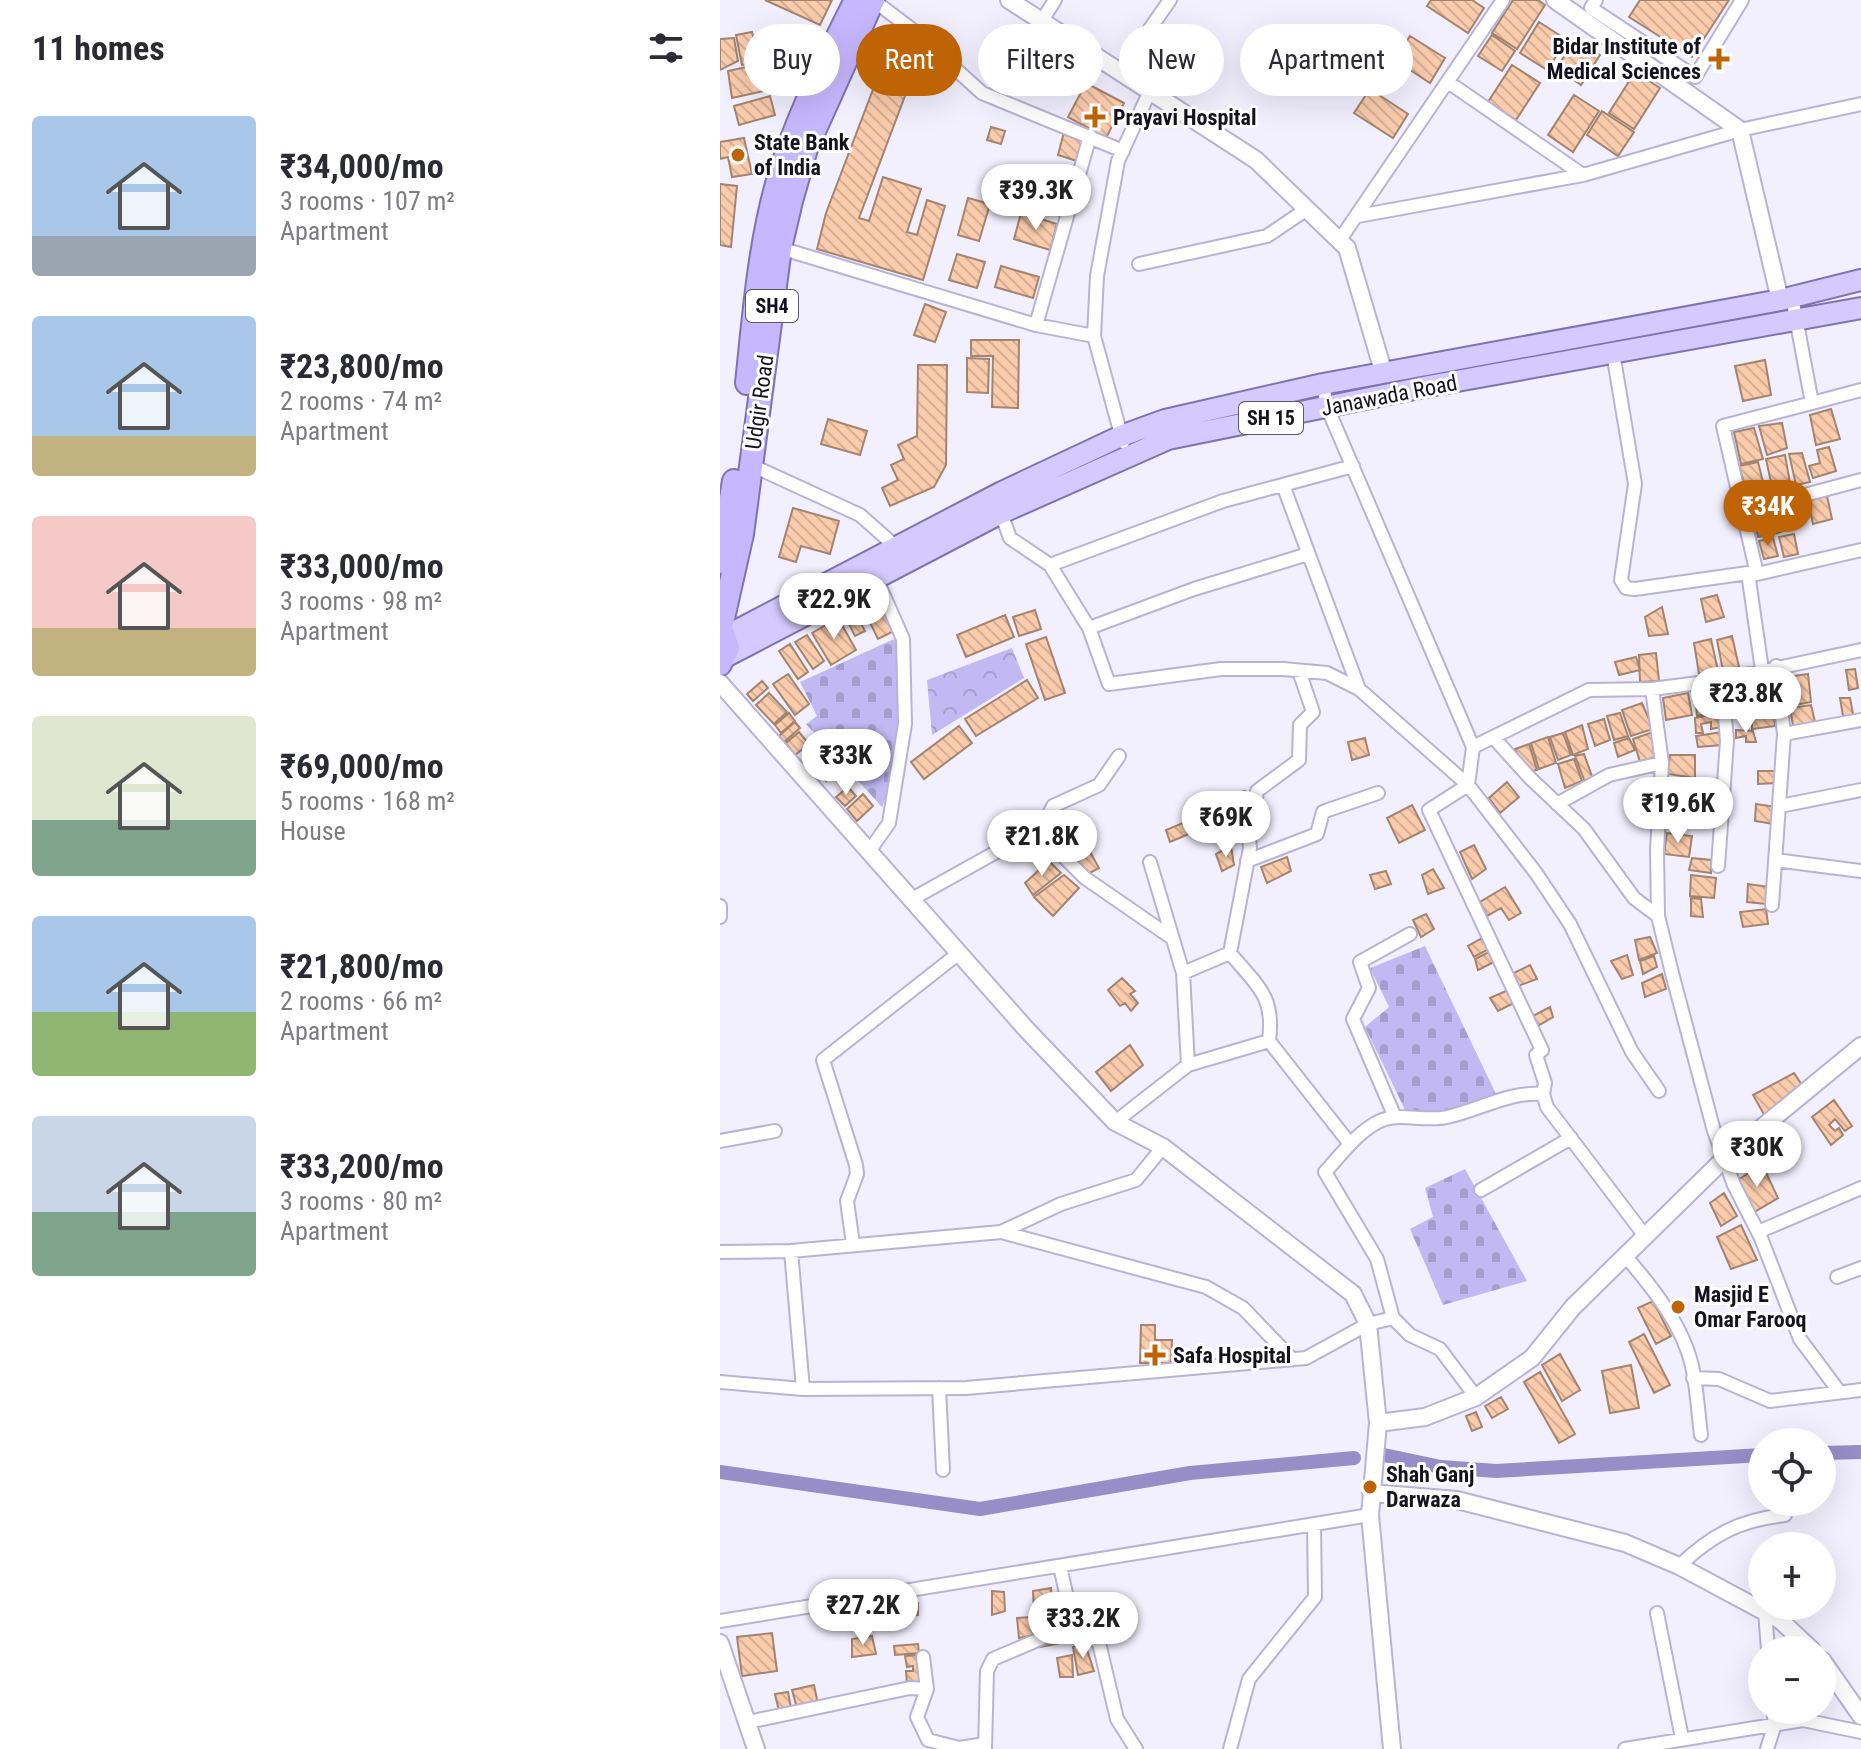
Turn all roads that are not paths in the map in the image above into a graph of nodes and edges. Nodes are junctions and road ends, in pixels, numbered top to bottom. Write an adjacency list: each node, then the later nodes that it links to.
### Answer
1 (856, 0): 49 (highway, Udgir Road / SH4)
2 (873, 0): 18 (street); 24 (highway, Udgir Road / SH4)
3 (1009, 0): 10 (street)
4 (1055, 0): 10 (street)
5 (1170, 0): 11 (street)
6 (1503, 0): 13 (street)
7 (1555, 0): 17 (street)
8 (1742, 0): 9 (street)
9 (1589, 3)
10 (1041, 22): 12 (street)
11 (1153, 24)
12 (1119, 73)
13 (1448, 82): 20 (street); 22 (street)
14 (1148, 96): 19 (street)
15 (1154, 96): 21 (street)
16 (1861, 104): 17 (street)
17 (1740, 130): 20 (street); 27 (street)
18 (1090, 136): 19 (street); 30 (street)
19 (1123, 151): 31 (street)
20 (1583, 175): 22 (street)
21 (1307, 209): 23 (street); 25 (street)
22 (1358, 216): 23 (street)
23 (1339, 241): 33 (street)
24 (780, 248): 30 (street); 40 (highway, Udgir Road / SH4)
25 (1139, 264)
26 (1861, 280): 27 (main road, Janawada Road / SH 15)
27 (1786, 299): 29 (street); 33 (main road, Janawada Road / SH 15)
28 (1861, 308): 29 (main road, Janawada Road / SH 15)
29 (1797, 321): 32 (main road, Janawada Road / SH 15); 36 (street)
30 (1036, 325): 31 (street)
31 (1094, 336): 38 (street)
32 (1613, 353): 37 (main road, Janawada Road / SH 15); 51 (street)
33 (1384, 374): 34 (main road, Janawada Road / SH 15)
34 (1323, 384): 37 (street); 38 (main road, Janawada Road / SH 15)
35 (1861, 390): 36 (street)
36 (1812, 403): 44 (street)
37 (1327, 407): 39 (main road, Janawada Road / SH 15); 41 (street)
38 (1121, 436): 39 (street); 46 (main road, Janawada Road / SH 15)
39 (1128, 456): 45 (main road, Janawada Road / SH 15)
40 (751, 465): 46 (street); 54 (highway, Udgir Road / SH4)
41 (1353, 466): 43 (street); 66 (street)
42 (1861, 480): 44 (street)
43 (1283, 485): 48 (street); 50 (street)
44 (1741, 512): 51 (street)
45 (1001, 513): 50 (street); 52 (main road, Janawada Road / SH 15)
46 (895, 546): 54 (main road, Janawada Road / SH 15)
47 (1861, 550): 51 (street)
48 (1308, 554): 53 (street); 61 (street)
49 (720, 562)
50 (1050, 565): 53 (street)
51 (1753, 573): 57 (street)
52 (877, 580): 54 (main road, Janawada Road / SH 15); 75 (street)
53 (1089, 628): 58 (street)
54 (722, 642)
55 (1861, 650): 56 (street)
56 (1776, 666): 57 (street); 64 (street)
57 (1762, 670): 59 (street)
58 (1299, 671): 61 (street); 77 (street)
59 (1722, 680): 62 (street); 79 (street)
60 (720, 683): 75 (street)
61 (1359, 689): 69 (street)
62 (1652, 689): 65 (street); 68 (street)
63 (1861, 720): 64 (street)
64 (1784, 734): 73 (street)
65 (1493, 737): 66 (street); 72 (street)
66 (1473, 747): 69 (street)
67 (1119, 756): 74 (street)
68 (1662, 763): 72 (street); 84 (street)
69 (1468, 785): 94 (street); 95 (street)
70 (1861, 790): 73 (street)
71 (1378, 793): 77 (street)
72 (1557, 804): 84 (street)
73 (1780, 806): 76 (street)
74 (1040, 833): 81 (street); 87 (street)
75 (870, 850): 81 (street)
76 (1775, 860): 80 (street); 82 (street)
77 (1247, 861): 89 (street)
78 (1150, 862): 87 (street)
79 (1718, 866)
80 (1861, 871)
81 (912, 899): 88 (street)
82 (1772, 905)
83 (720, 906): 85 (street)
84 (1658, 916): 103 (street)
85 (720, 917)
86 (1410, 934): 96 (street)
87 (1172, 938): 90 (street)
88 (959, 953): 97 (street); 109 (street)
89 (1230, 953): 90 (street); 91 (street)
90 (1183, 973): 93 (street)
91 (1269, 1041): 93 (street); 101 (street)
92 (1861, 1046): 103 (street)
93 (1188, 1065): 97 (street)
94 (1659, 1091)
95 (1543, 1094): 96 (street); 99 (street)
96 (1394, 1115): 101 (street)
97 (1115, 1122): 102 (street)
98 (775, 1131): 100 (street)
99 (1571, 1138): 105 (street); 108 (street)
100 (720, 1141)
101 (1350, 1144): 115 (street)
102 (1163, 1147): 106 (street); 116 (street)
103 (1726, 1157): 107 (street); 108 (street)
104 (1861, 1188): 107 (street)
105 (1481, 1190)
106 (1001, 1232): 109 (street); 117 (street)
107 (1758, 1232): 122 (street)
108 (1645, 1236): 112 (street)
109 (853, 1244): 110 (street)
110 (791, 1251): 111 (street); 121 (street)
111 (720, 1252)
112 (1627, 1258): 118 (street); 124 (street)
113 (1861, 1268): 114 (street)
114 (1837, 1277)
115 (1393, 1318): 116 (street); 124 (street)
116 (1368, 1324): 117 (street); 125 (street)
117 (1291, 1358): 120 (street)
118 (1693, 1378): 122 (street); 126 (street)
119 (720, 1382): 121 (street)
120 (939, 1388): 121 (street); 127 (street)
121 (803, 1389)
122 (1838, 1390): 123 (street)
123 (1861, 1390)
124 (1476, 1397): 125 (street)
125 (1378, 1423): 128 (street)
126 (1701, 1435)
127 (943, 1470)
128 (1371, 1493): 129 (street); 133 (street)
129 (1370, 1515): 131 (street); 154 (street)
130 (1776, 1516): 133 (street)
131 (1314, 1524): 132 (street); 153 (street)
132 (1060, 1566): 137 (street); 138 (street)
133 (1679, 1566): 134 (street)
134 (1748, 1602)
135 (1657, 1613): 149 (street)
136 (1780, 1620): 139 (street)
137 (720, 1621)
138 (1073, 1625): 150 (street); 152 (street)
139 (1797, 1636)
140 (720, 1643): 145 (street)
141 (923, 1657): 143 (street)
142 (1836, 1680): 144 (street)
143 (927, 1689): 145 (street); 150 (street)
144 (1861, 1716)
145 (748, 1722): 151 (street)
146 (1775, 1724): 149 (street); 156 (street)
147 (1822, 1724): 148 (street)
148 (1861, 1732)
149 (1682, 1738): 155 (street)
150 (985, 1746)
151 (756, 1749)
152 (1136, 1749)
153 (1230, 1749)
154 (1392, 1749)
155 (1625, 1749)
156 (1767, 1749)

